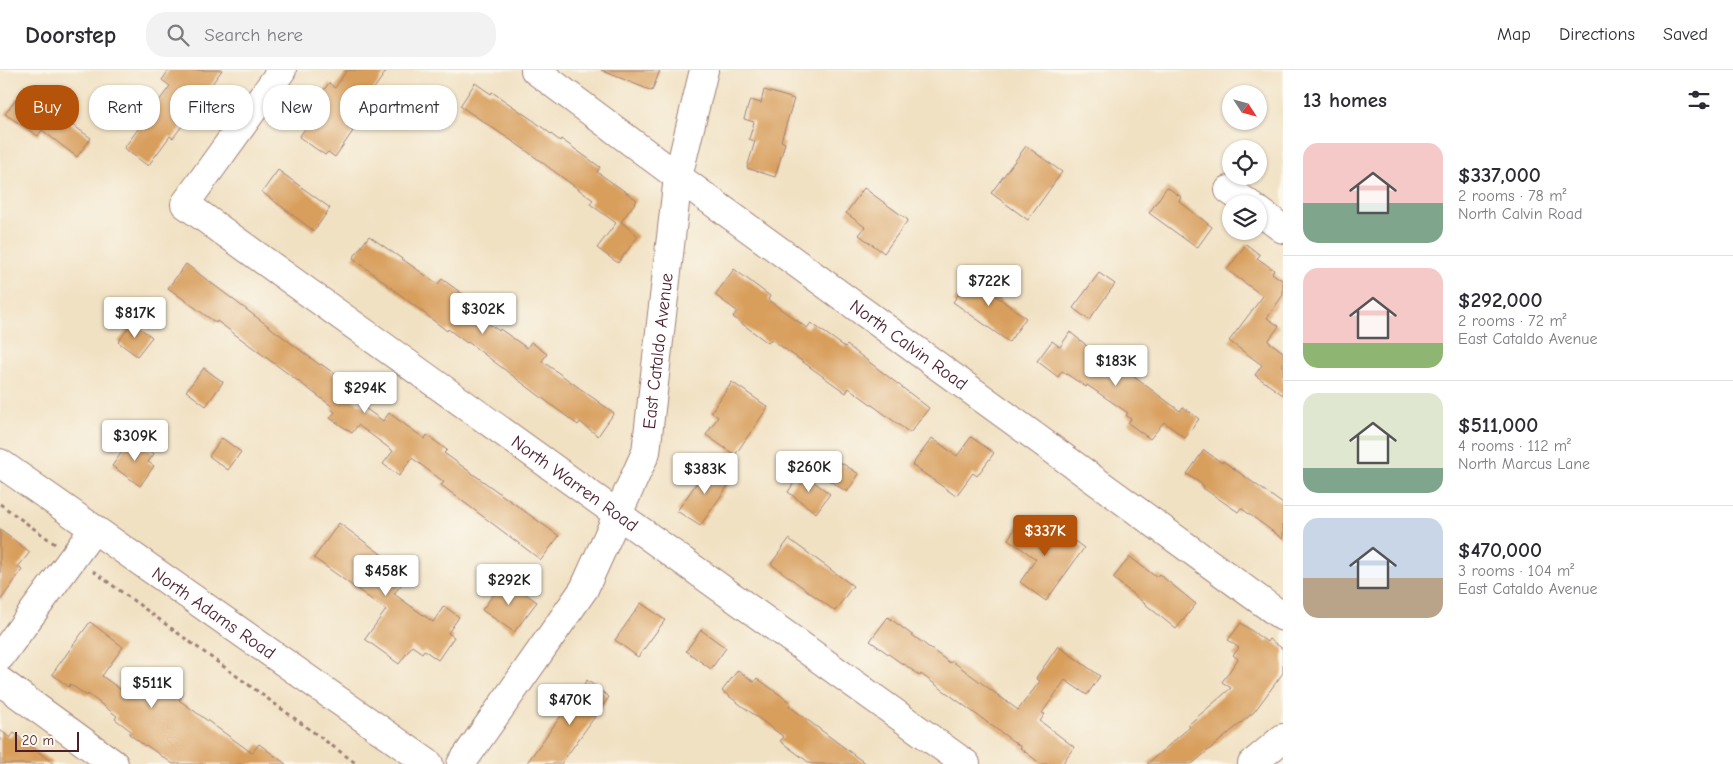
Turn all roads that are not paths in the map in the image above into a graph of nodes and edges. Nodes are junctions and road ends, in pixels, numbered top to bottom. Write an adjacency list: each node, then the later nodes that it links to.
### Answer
1 (282, 70): 8 (street, North Warren Road)
2 (535, 70): 4 (street, North Calvin Road)
3 (704, 70): 4 (street, East Cataldo Avenue)
4 (678, 177): 8 (street, East Cataldo Avenue); 10 (street, North Calvin Road)
5 (1267, 217): 6 (street)
6 (1283, 229)
7 (0, 463): 9 (street, North Adams Road)
8 (618, 514): 16 (street, East Cataldo Avenue); 17 (street, North Warren Road)
9 (94, 529): 11 (street); 15 (street, North Adams Road)
10 (1283, 617)
11 (0, 657)
12 (0, 680): 14 (street)
13 (1283, 738): 18 (street)
14 (114, 764)
15 (429, 764)
16 (462, 764)
17 (966, 764)
18 (1252, 764)

